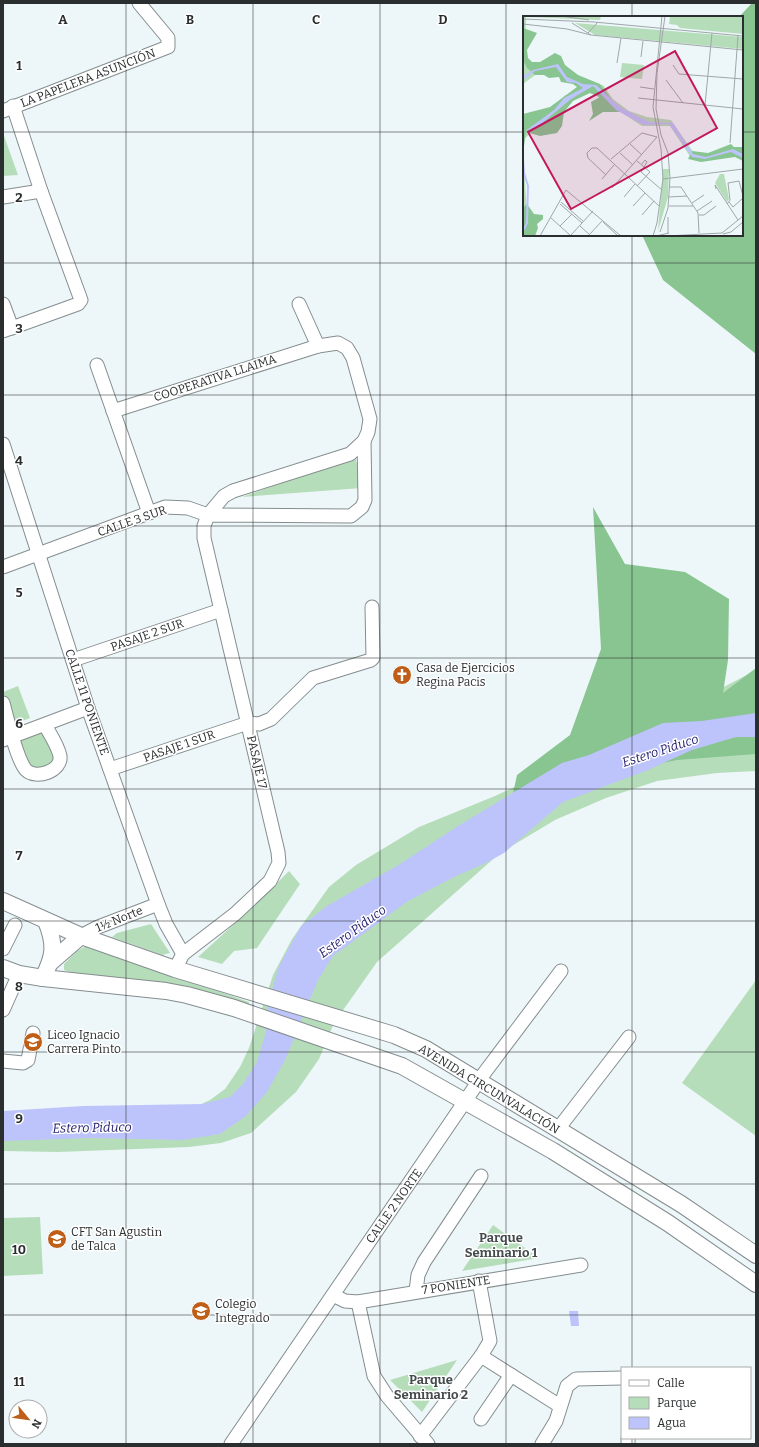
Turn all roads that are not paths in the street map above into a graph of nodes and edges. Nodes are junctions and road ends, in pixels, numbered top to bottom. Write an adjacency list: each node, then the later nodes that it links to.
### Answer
1 (139, 3): 2 (street, LA PAPELERA ASUNCIÓN)
2 (8, 109): 3 (street)
3 (41, 191): 4 (street); 7 (street)
4 (3, 197)
5 (3, 304): 7 (street)
6 (299, 304): 8 (street)
7 (8, 329)
8 (318, 346): 10 (street, COOPERATIVA LLAIMA); 11 (street, COOPERATIVA LLAIMA)
9 (97, 365): 10 (street)
10 (113, 411): 13 (street)
11 (364, 441): 14 (street); 14 (street, CALLE 3 SUR)
12 (3, 444): 15 (street, CALLE 11 PONIENTE)
13 (149, 513): 14 (street, CALLE 3 SUR); 15 (street, CALLE 3 SUR)
14 (208, 515): 18 (street, PASAJE 17)
15 (37, 555): 16 (street, CALLE 3 SUR); 19 (street, CALLE 11 PONIENTE)
16 (3, 567)
17 (372, 607): 22 (street, PASAJE 1 SUR)
18 (221, 610): 19 (street, PASAJE 2 SUR); 22 (street, PASAJE 17)
19 (73, 660): 21 (street, CALLE 11 PONIENTE)
20 (3, 703): 24 (street)
21 (88, 708): 23 (street); 25 (street, CALLE 11 PONIENTE)
22 (248, 723): 25 (street, PASAJE 1 SUR); 32 (street, PASAJE 17)
23 (45, 725): 24 (street); 24 (street)
24 (8, 738)
25 (110, 769): 27 (street, CALLE 11 PONIENTE)
26 (3, 902): 28 (main road, AVENIDA CIRCUNVALACIÓN)
27 (158, 904): 30 (street, 1½ Norte); 32 (street, CALLE 11 PONIENTE)
28 (46, 921): 30 (main road, AVENIDA CIRCUNVALACIÓN); 33 (main road)
29 (15, 925): 31 (street)
30 (80, 936): 33 (main road); 35 (main road, AVENIDA CIRCUNVALACIÓN)
31 (3, 949)
32 (183, 954): 35 (street, PASAJE 17)
33 (51, 962): 38 (main road)
34 (3, 968): 37 (main road, AVENIDA CIRCUNVALACIÓN)
35 (175, 969): 43 (main road, AVENIDA CIRCUNVALACIÓN)
36 (562, 971): 43 (street, CALLE 2 NORTE)
37 (19, 974): 38 (main road, AVENIDA CIRCUNVALACIÓN); 39 (street)
38 (43, 978): 44 (main road, AVENIDA CIRCUNVALACIÓN)
39 (3, 1010)
40 (33, 1033): 42 (street)
41 (629, 1037): 45 (street)
42 (3, 1061)
43 (478, 1082): 44 (street, CALLE 2 NORTE); 45 (main road, AVENIDA CIRCUNVALACIÓN)
44 (466, 1102): 50 (main road, AVENIDA CIRCUNVALACIÓN); 52 (street, CALLE 2 NORTE)
45 (558, 1129): 47 (main road, AVENIDA CIRCUNVALACIÓN)
46 (481, 1176): 51 (street)
47 (756, 1255)
48 (581, 1265): 49 (street, 7 PONIENTE)
49 (479, 1281): 51 (street, 7 PONIENTE); 54 (street)
50 (756, 1284)
51 (416, 1291): 53 (street, 7 PONIENTE)
52 (333, 1295): 53 (street, 7 PONIENTE); 60 (street, CALLE 2 NORTE)
53 (358, 1302): 59 (street)
54 (481, 1356): 55 (street); 59 (street)
55 (511, 1375): 57 (street); 58 (street)
56 (621, 1378): 57 (street)
57 (560, 1406): 61 (street)
58 (480, 1419)
59 (424, 1440)
60 (230, 1444)
61 (542, 1444)

